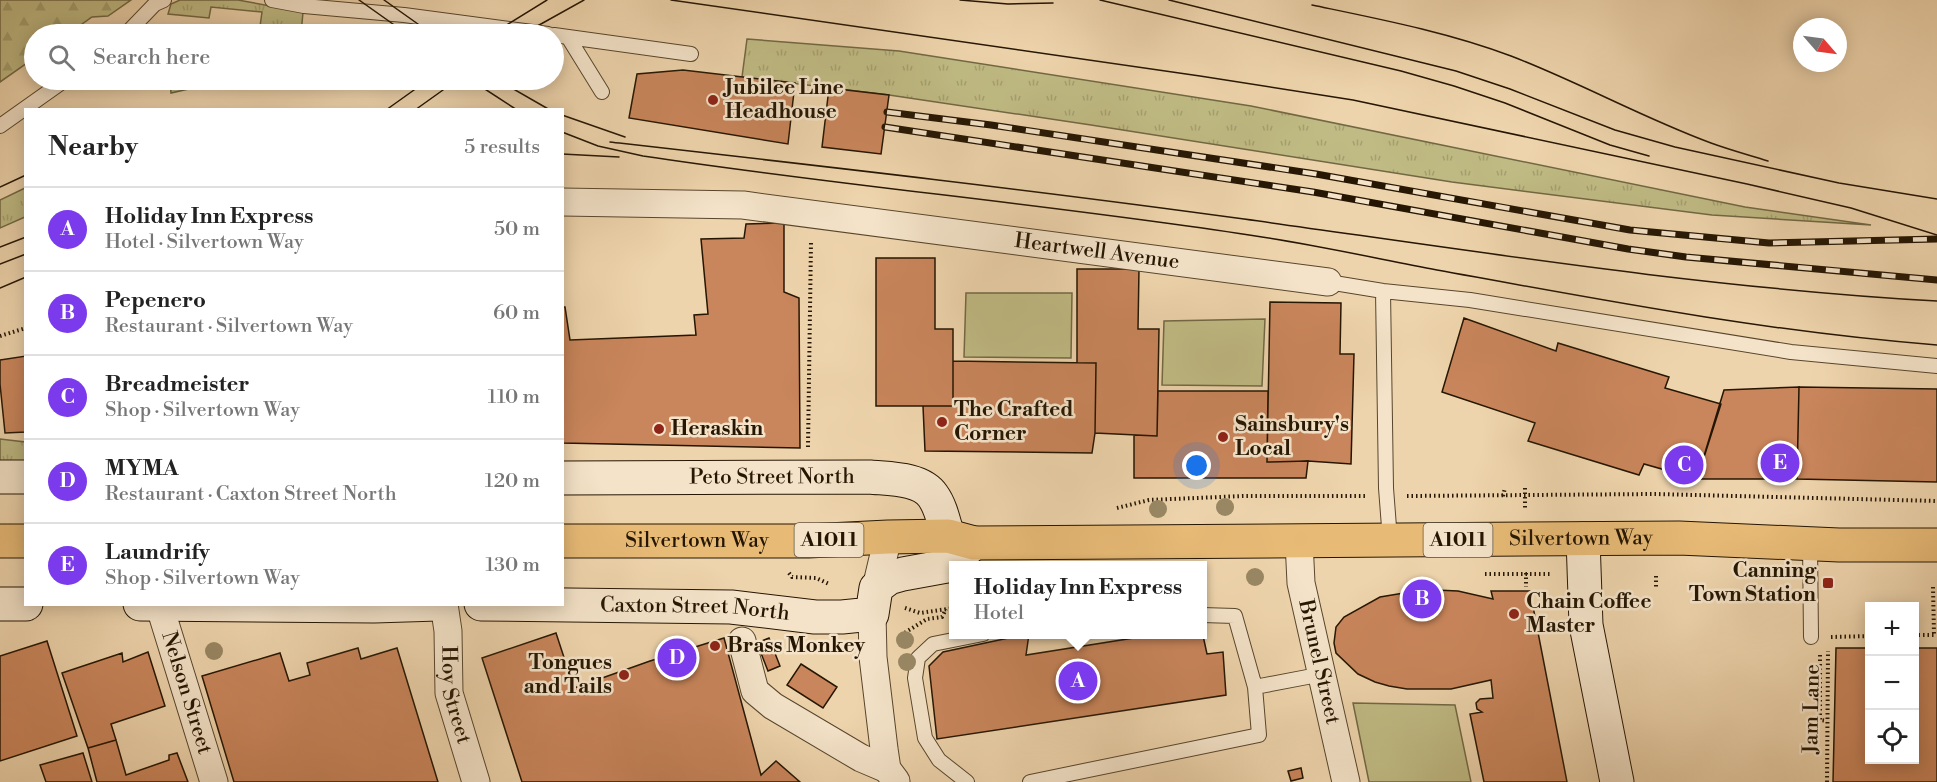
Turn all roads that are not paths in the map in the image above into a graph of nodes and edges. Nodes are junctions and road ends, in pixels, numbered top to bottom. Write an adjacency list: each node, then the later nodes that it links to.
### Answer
1 (164, 0): 3 (lane)
2 (272, 0): 4 (lane)
3 (136, 24)
4 (473, 24)
5 (564, 36): 7 (lane)
6 (564, 40): 9 (lane)
7 (691, 54)
8 (51, 90): 10 (lane)
9 (602, 92)
10 (25, 108)
11 (24, 109): 12 (lane)
12 (0, 126)
13 (564, 202): 14 (street, Heartwell Avenue)
14 (1328, 282): 15 (lane, Heartwell Avenue)
15 (1383, 291): 16 (lane, Heartwell Avenue); 24 (lane)
16 (1937, 366)
17 (0, 477): 18 (street)
18 (24, 477)
19 (564, 478): 22 (street, Peto Street North)
20 (888, 537): 22 (main road, Silvertown Way / A1011); 27 (main road, Silvertown Way / A1011); 32 (street)
21 (1583, 539): 24 (main road, Silvertown Way / A1011); 28 (main road, Silvertown Way / A1011); 50 (street)
22 (961, 540): 23 (main road, Silvertown Way / A1011); 30 (street)
23 (1299, 540): 24 (main road, Silvertown Way / A1011); 42 (street, Brunel Street)
24 (1390, 540)
25 (0, 541): 26 (main road)
26 (24, 541)
27 (564, 541)
28 (1810, 544): 29 (main road, Silvertown Way / A1011); 39 (lane)
29 (1937, 545)
30 (950, 561)
31 (949, 562): 32 (street)
32 (882, 602): 35 (street, Caxton Street North); 44 (street)
33 (0, 604): 34 (street)
34 (24, 604)
35 (564, 605)
36 (160, 606): 45 (street, Nelson Street)
37 (444, 606): 46 (street, Hoy Street)
38 (1207, 615): 43 (lane)
39 (1811, 637)
40 (958, 639): 47 (lane)
41 (742, 641): 44 (street)
42 (1323, 674): 43 (lane); 49 (street, Brunel Street)
43 (1255, 687): 48 (lane)
44 (893, 778)
45 (214, 782)
46 (476, 782)
47 (967, 782)
48 (1030, 782)
49 (1346, 782)
50 (1617, 782)

